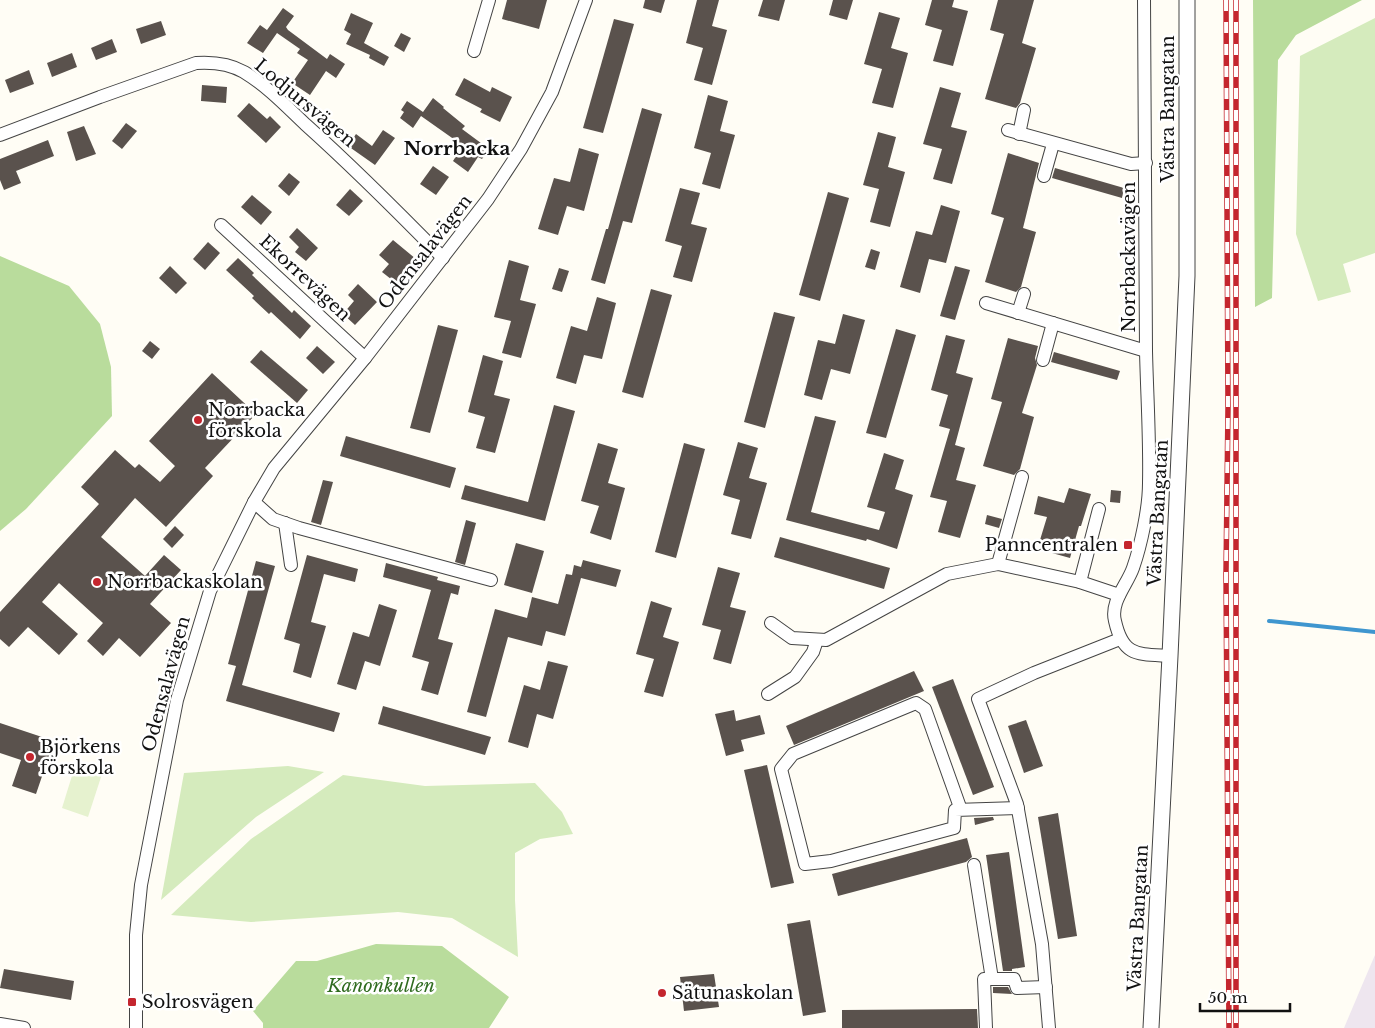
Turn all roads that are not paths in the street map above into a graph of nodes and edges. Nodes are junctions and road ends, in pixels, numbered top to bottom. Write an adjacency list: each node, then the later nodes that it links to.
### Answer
1 (489, 0): 5 (street)
2 (586, 0): 12 (street, Odensalavägen)
3 (1144, 0): 9 (street, Norrbackavägen)
4 (1187, 0): 32 (street, Västra Bangatan)
5 (474, 51)
6 (1024, 110): 8 (street, Norrbackavägen)
7 (0, 135): 12 (street, Lodjursvägen)
8 (1053, 144): 9 (street, Norrbackavägen); 10 (street)
9 (1146, 163): 17 (street, Norrbackavägen)
10 (1044, 176)
11 (221, 225): 18 (street, Ekorrevägen)
12 (443, 258): 18 (street, Odensalavägen)
13 (1024, 294): 15 (street)
14 (986, 303): 15 (street, Norrbackavägen)
15 (1018, 313): 16 (street, Norrbackavägen)
16 (1053, 323): 17 (street, Norrbackavägen); 19 (street)
17 (1146, 351): 28 (street, Norrbackavägen)
18 (365, 358): 21 (street, Odensalavägen)
19 (1043, 360)
20 (1022, 477): 24 (street)
21 (254, 502): 23 (street); 41 (street, Odensalavägen)
22 (1099, 509): 27 (street)
23 (285, 523): 25 (street); 26 (street)
24 (998, 564): 27 (street); 31 (street)
25 (291, 565)
26 (491, 580)
27 (1080, 582): 28 (street)
28 (1119, 595): 30 (street, Norrbackavägen)
29 (771, 623): 31 (street)
30 (1120, 639): 32 (street); 34 (street)
31 (817, 640): 33 (street)
32 (1170, 656): 44 (street, Västra Bangatan)
33 (768, 694)
34 (1018, 808): 35 (street); 38 (street)
35 (962, 810): 35 (street)
36 (974, 865): 37 (street)
37 (992, 979): 38 (street); 42 (street)
38 (1046, 987): 43 (street)
39 (0, 1024): 40 (street)
40 (24, 1028)
41 (136, 1028)
42 (986, 1028)
43 (1049, 1028)
44 (1151, 1028)

